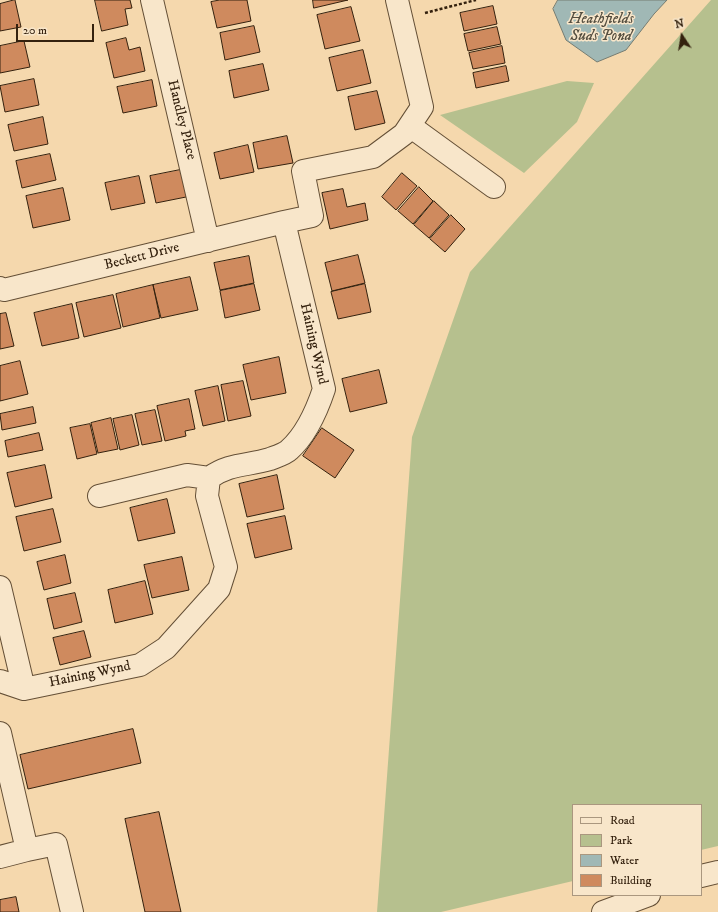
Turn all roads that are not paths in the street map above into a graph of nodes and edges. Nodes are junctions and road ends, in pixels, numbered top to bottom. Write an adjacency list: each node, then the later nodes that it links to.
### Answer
1 (152, 0): 6 (street, Handley Place)
2 (399, 9): 3 (street)
3 (410, 126): 4 (street); 5 (street)
4 (494, 187)
5 (284, 222): 6 (street, Beckett Drive); 8 (street, Haining Wynd)
6 (208, 241): 7 (street, Beckett Drive)
7 (0, 288)
8 (209, 478): 9 (street); 12 (street, Haining Wynd)
9 (99, 496)
10 (0, 587): 12 (street)
11 (0, 681): 12 (street)
12 (24, 689)
13 (0, 733): 14 (street)
14 (27, 850): 15 (street); 19 (street)
15 (0, 857)
16 (718, 872): 17 (street)
17 (702, 876)
18 (646, 896): 20 (street)
19 (72, 912)
20 (603, 912)

